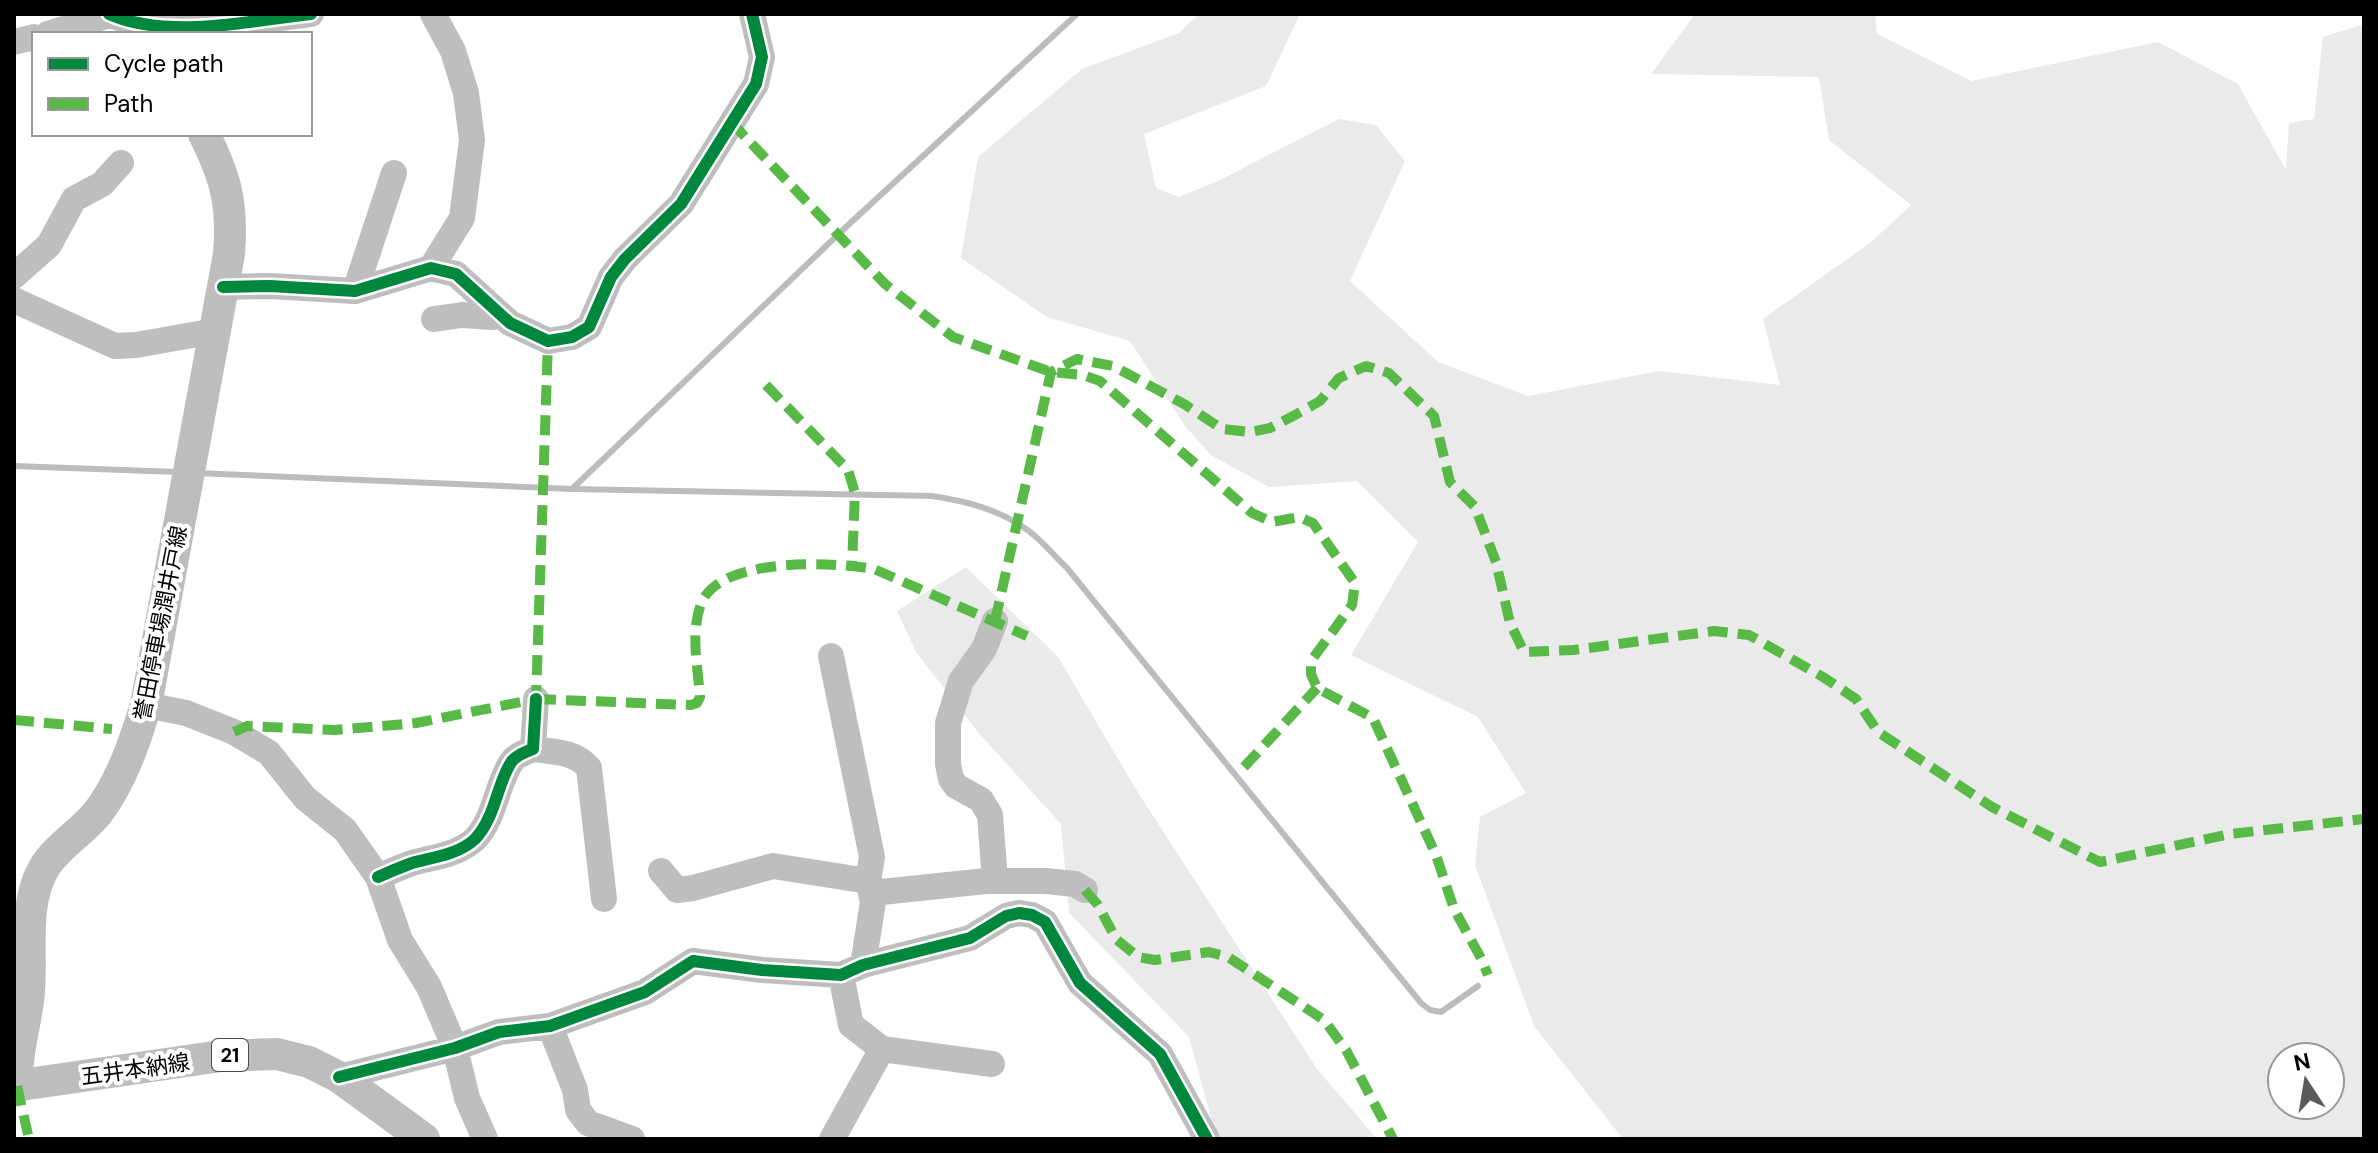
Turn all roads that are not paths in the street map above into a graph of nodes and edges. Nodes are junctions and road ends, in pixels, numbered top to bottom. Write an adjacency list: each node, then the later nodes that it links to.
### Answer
1 (109, 14): 5 (street); 6 (street)
2 (311, 14): 5 (street)
3 (433, 14): 10 (street)
4 (752, 14): 15 (street)
5 (192, 25)
6 (54, 32)
7 (205, 136): 12 (main road, 誉田停車場潤井戸線)
8 (121, 163): 11 (street)
9 (394, 173): 13 (street)
10 (431, 268): 13 (street); 15 (street)
11 (14, 276)
12 (223, 287): 13 (street); 17 (main road, 誉田停車場潤井戸線)
13 (355, 291)
14 (14, 300): 17 (street)
15 (498, 312): 16 (street)
16 (434, 319)
17 (215, 331): 21 (main road, 誉田停車場潤井戸線)
18 (995, 621): 25 (street)
19 (831, 656): 26 (street)
20 (536, 699): 22 (street)
21 (146, 705): 24 (street); 36 (main road, 誉田停車場潤井戸線)
22 (533, 749): 24 (street); 28 (street)
23 (661, 871): 26 (street)
24 (378, 877): 32 (street)
25 (990, 881): 26 (street); 27 (street); 29 (street)
26 (870, 887): 30 (street)
27 (1085, 890)
28 (604, 899)
29 (990, 926): 30 (street); 41 (street)
30 (852, 970): 31 (street); 33 (street)
31 (550, 1026): 32 (street); 39 (street)
32 (455, 1048): 35 (street); 38 (street)
33 (882, 1049): 34 (street); 40 (street)
34 (992, 1064)
35 (339, 1077): 36 (main road, 五井本納線 / 21); 37 (main road, 五井本納線 / 21)
36 (15, 1086)
37 (424, 1139)
38 (485, 1139)
39 (632, 1139)
40 (832, 1139)
41 (1207, 1139)

